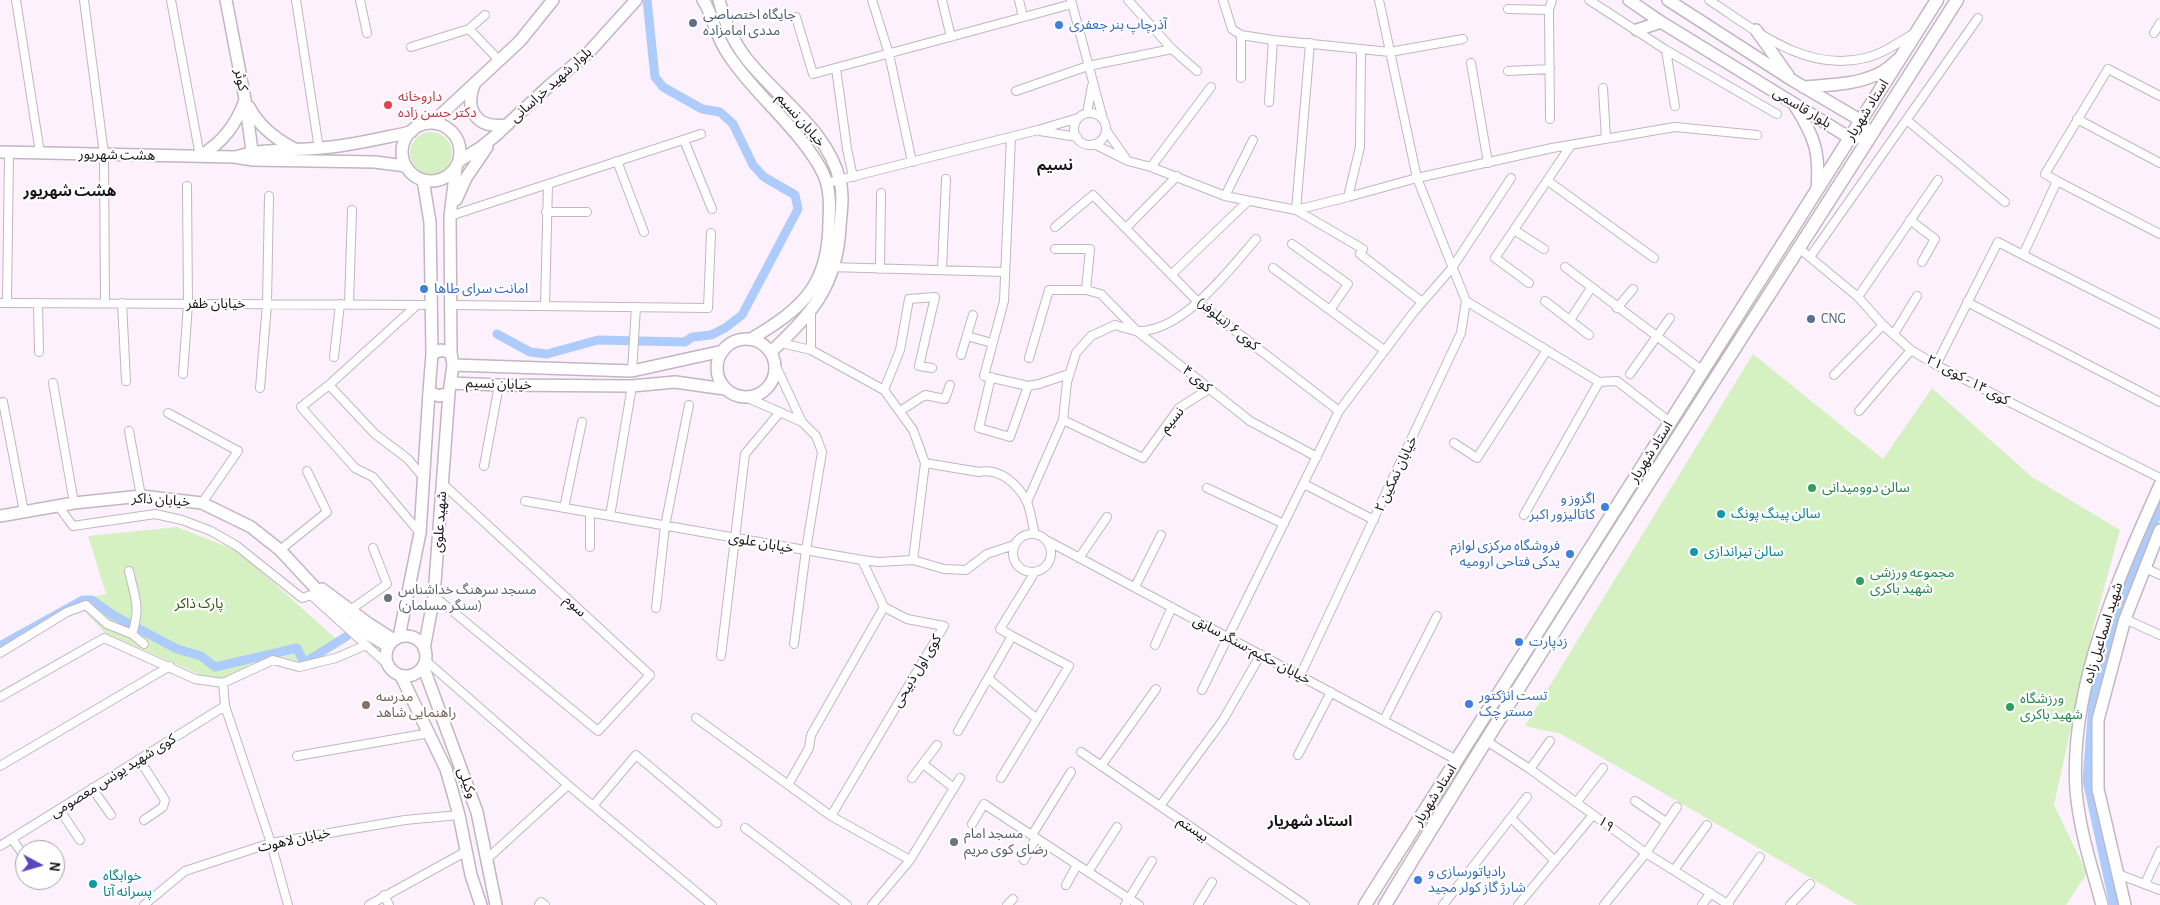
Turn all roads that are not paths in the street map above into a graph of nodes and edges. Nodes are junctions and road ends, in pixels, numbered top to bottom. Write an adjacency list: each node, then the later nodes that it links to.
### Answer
1 (16, 0): 99 (street)
2 (84, 0): 100 (street)
3 (171, 0): 101 (street)
4 (226, 0): 67 (main road, کوثر)
5 (296, 0): 97 (street)
6 (360, 0): 36 (street)
7 (554, 0): 51 (main road)
8 (636, 0): 80 (main road, بلوار شهید خراسانی)
9 (719, 0): 117 (main road, خیابان نسیم)
10 (872, 0): 49 (street)
11 (942, 0): 40 (street)
12 (1019, 0): 29 (street)
13 (1128, 0): 45 (street)
14 (1223, 0): 39 (street)
15 (1379, 0): 48 (street)
16 (1552, 0): 26 (street)
17 (1589, 0): 34 (street)
18 (1629, 0): 31 (main road, بلوار قاسمی)
19 (1668, 0): 59 (main road, بلوار قاسمی)
20 (1709, 0): 35 (street)
21 (1937, 0): 37 (main road, استاد شهریار)
22 (1957, 0): 87 (main road, استاد شهریار)
23 (1071, 2): 29 (street); 53 (street)
24 (705, 3): 121 (main road, خیابان نسیم)
25 (1508, 9): 26 (street)
26 (1549, 10): 55 (street)
27 (485, 15): 33 (street)
28 (796, 17): 54 (street)
29 (1023, 17): 40 (street)
30 (1978, 18): 78 (street)
31 (1661, 22): 34 (main road); 69 (main road, بلوار قاسمی)
32 (2160, 23): 38 (street)
33 (469, 29): 44 (street); 51 (street)
34 (1637, 30): 47 (street)
35 (1756, 30): 37 (street); 59 (main road)
36 (367, 32)
37 (1917, 32): 50 (main road, استاد شهریار)
38 (2154, 34)
39 (1241, 35): 42 (street); 58 (street)
40 (951, 36): 49 (street)
41 (1463, 39): 48 (street)
42 (1273, 40): 43 (street); 68 (street)
43 (1310, 43): 46 (street); 133 (street)
44 (411, 47)
45 (1172, 49): 53 (street); 56 (street)
46 (1361, 49): 48 (street); 128 (street)
47 (1666, 50): 70 (street); 72 (street)
48 (1390, 52): 113 (street)
49 (889, 54): 54 (street); 105 (street)
50 (1901, 57): 63 (main road); 77 (main road, استاد شهریار)
51 (499, 60): 60 (main road)
52 (1471, 63): 106 (street)
53 (1088, 66): 61 (street); 65 (street)
54 (836, 68): 112 (street)
55 (1550, 70): 57 (street); 75 (street)
56 (1197, 71)
57 (1508, 71)
58 (1241, 78)
59 (1792, 80): 63 (main road, بلوار قاسمی)
60 (474, 84): 79 (main road); 80 (main road)
61 (1093, 84): 71 (street); 74 (street)
62 (1211, 87): 110 (street)
63 (1803, 87): 77 (main road, بلوار قاسمی)
64 (1603, 88): 91 (street)
65 (1016, 91)
66 (2160, 96): 76 (street)
67 (245, 99): 96 (main road); 101 (main road); 102 (main road, کوثر)
68 (1269, 102)
69 (1792, 103): 90 (main road, بلوار قاسمی); 124 (main road)
70 (1675, 106)
71 (1087, 113): 73 (street); 74 (street)
72 (1777, 114)
73 (1078, 118): 81 (street); 89 (street)
74 (1104, 119): 82 (street)
75 (1550, 119)
76 (2077, 119): 107 (street); 120 (street)
77 (1860, 120): 87 (main road, بلوار قاسمی); 90 (main road, استاد شهریار)
78 (1908, 121): 130 (street); 150 (street)
79 (432, 123): 83 (main road); 108 (main road)
80 (506, 125): 85 (main road, بلوار شهید خراسانی)
81 (1038, 130): 88 (street); 89 (street)
82 (1106, 130): 94 (street); 104 (street)
83 (411, 132): 97 (main road, هشت شهریور); 109 (main road)
84 (701, 134): 92 (street)
85 (495, 136): 108 (main road, بلوار شهید خراسانی); 136 (main road)
86 (1757, 136): 91 (street)
87 (1871, 136): 90 (main road); 148 (main road, استاد شهریار)
88 (1011, 137): 105 (street); 160 (street)
89 (1077, 137): 94 (street)
90 (1850, 138): 124 (main road, استاد شهریار)
91 (1606, 139): 95 (street)
92 (684, 140): 103 (street); 132 (street)
93 (1253, 140): 127 (street)
94 (1094, 144): 104 (street)
95 (1571, 145): 106 (street); 119 (street)
96 (295, 148): 97 (main road, هشت شهریور); 102 (main road, هشت شهریور)
97 (319, 148)
98 (5, 152): 99 (main road, هشت شهریور); 172 (street)
99 (40, 153): 100 (main road, هشت شهریور)
100 (104, 154): 101 (main road, هشت شهریور); 174 (street)
101 (200, 156): 102 (main road, هشت شهریور)
102 (253, 156): 109 (main road, هشت شهریور)
103 (617, 161): 122 (street); 141 (street)
104 (1128, 161): 110 (street)
105 (912, 162): 112 (street)
106 (1488, 163): 113 (street)
107 (2160, 163)
108 (457, 164): 116 (main road); 136 (main road)
109 (406, 166): 116 (main road)
110 (1151, 167): 111 (street)
111 (1176, 176): 127 (street); 139 (street)
112 (854, 177): 117 (street)
113 (1417, 178): 128 (street); 157 (street)
114 (1511, 178): 157 (street)
115 (946, 179): 159 (street)
116 (423, 180): 182 (main road)
117 (840, 180): 121 (street); 155 (main road, خیابان نسیم)
118 (1938, 180): 137 (street)
119 (1548, 181): 140 (street); 151 (street)
120 (2058, 181): 143 (street); 149 (street)
121 (828, 183): 153 (main road, خیابان نسیم)
122 (548, 184): 134 (street); 136 (street)
123 (187, 186): 177 (street)
124 (1817, 191): 218 (main road, استاد شهریار)
125 (881, 193): 158 (street)
126 (269, 196): 178 (street)
127 (1225, 196): 129 (street)
128 (1348, 197): 133 (street)
129 (1247, 202): 133 (street); 161 (street)
130 (2004, 202)
131 (352, 210): 180 (street)
132 (712, 210)
133 (1296, 210): 170 (street)
134 (546, 212): 135 (street); 184 (street)
135 (587, 212)
136 (450, 216): 183 (main road)
137 (1910, 220): 152 (street); 166 (street)
138 (1054, 227): 139 (street, کوی ۶ (نیلوفر))
139 (1126, 228): 161 (street, کوی ۶ (نیلوفر))
140 (1514, 230): 147 (street); 162 (street)
141 (644, 232)
142 (711, 233): 185 (street)
143 (2160, 234)
144 (1256, 239): 176 (street)
145 (1292, 244): 187 (street)
146 (1055, 249): 165 (street)
147 (1544, 249)
148 (1800, 249): 150 (street, کوی ۱۴ - کوی ۲۱); 315 (main road, استاد شهریار)
149 (2023, 255): 171 (street); 193 (street)
150 (1810, 257): 166 (street, کوی ۱۴ - کوی ۲۱)
151 (1654, 258)
152 (1922, 262)
153 (823, 266): 155 (street); 199 (main road, خیابان نسیم)
154 (1565, 267): 163 (street)
155 (835, 268): 158 (street); 188 (main road, خیابان نسیم)
156 (1273, 268): 187 (street)
157 (1452, 268): 168 (street); 170 (street)
158 (880, 269): 159 (street)
159 (942, 270): 160 (street)
160 (1004, 272): 201 (street)
161 (1172, 274): 176 (street, کوی ۶ (نیلوفر))
162 (1529, 283)
163 (1591, 288): 186 (street); 191 (street)
164 (1633, 289): 186 (street)
165 (1086, 290): 194 (street, کوی ۴); 212 (street)
166 (1858, 296): 192 (street, کوی ۱۴ - کوی ۲۱)
167 (1917, 296): 195 (street)
168 (1466, 301): 204 (street); 276 (street, خیابان نمکین ۲)
169 (1545, 301): 191 (street)
170 (1422, 302): 203 (street)
171 (1967, 302): 215 (street); 240 (street)
172 (3, 303): 173 (street, خیابان ظفر)
173 (38, 303): 174 (street, خیابان ظفر); 207 (street)
174 (106, 303): 175 (street, خیابان ظفر)
175 (122, 303): 177 (street, خیابان ظفر); 224 (street)
176 (1199, 303): 194 (street); 242 (street, کوی ۶ (نیلوفر))
177 (188, 304): 178 (street, خیابان ظفر); 219 (street)
178 (267, 304): 179 (street, خیابان ظفر); 232 (street)
179 (340, 304): 180 (street, خیابان ظفر); 211 (street)
180 (349, 304): 181 (street, خیابان ظفر)
181 (417, 305): 182 (street, خیابان ظفر); 227 (street)
182 (433, 305): 209 (main road)
183 (451, 305): 184 (street); 213 (main road)
184 (545, 306): 185 (street)
185 (636, 307): 217 (street)
186 (1617, 308): 198 (street)
187 (1330, 310): 203 (street)
188 (811, 312): 200 (main road, خیابان نسیم); 202 (street)
189 (973, 315): 197 (street)
190 (1670, 318): 198 (street)
191 (1570, 320): 196 (street)
192 (1883, 324): 195 (street, کوی ۱۴ - کوی ۲۱); 222 (street)
193 (2160, 324)
194 (1137, 331): 220 (street); 235 (street, کوی ۴)
195 (1894, 334): 205 (street, کوی ۱۴ - کوی ۲۱)
196 (1589, 335)
197 (967, 336): 201 (street); 210 (street)
198 (1656, 336): 218 (street); 221 (street)
199 (751, 339): 206 (main road); 208 (main road)
200 (781, 343): 202 (street); 208 (main road, خیابان نسیم)
201 (992, 343): 223 (street)
202 (811, 350): 236 (street)
203 (1384, 350): 242 (street)
204 (1547, 350): 225 (street); 252 (street)
205 (1911, 350): 215 (street, کوی ۱۴ - کوی ۲۱); 243 (street)
206 (722, 351): 217 (main road, خیابان نسیم); 234 (main road)
207 (39, 352)
208 (771, 352): 214 (main road)
209 (432, 354): 213 (main road, خیابان نسیم); 237 (main road, شهید علوی)
210 (961, 355)
211 (334, 357)
212 (1029, 358)
213 (452, 359): 217 (main road, خیابان نسیم); 233 (main road, شهید علوی)
214 (776, 364): 238 (main road); 249 (street)
215 (1936, 365): 258 (street, کوی ۱۴ - کوی ۲۱)
216 (932, 368): 236 (street)
217 (632, 371)
218 (1703, 371): 250 (main road, استاد شهریار)
219 (183, 374)
220 (1069, 374): 231 (street); 247 (street)
221 (1630, 374)
222 (1834, 375)
223 (991, 378): 231 (street); 231 (street)
224 (126, 381)
225 (1599, 382): 250 (street); 272 (street)
226 (53, 383): 266 (street)
227 (329, 385): 257 (street); 280 (street)
228 (499, 385): 230 (main road, خیابان نسیم); 233 (main road, خیابان نسیم); 255 (street)
229 (950, 385): 245 (street)
230 (632, 386): 234 (main road, خیابان نسیم); 274 (street)
231 (1028, 386)
232 (260, 388)
233 (450, 388): 237 (main road, خیابان نسیم); 259 (main road, شهید علوی)
234 (725, 389): 238 (main road)
235 (1209, 389): 247 (street, نسیم); 253 (street, کوی ۴)
236 (884, 390): 245 (street)
237 (430, 392): 257 (main road, شهید علوی)
238 (748, 398): 244 (street)
239 (3, 402): 270 (street)
240 (2160, 402)
241 (689, 405): 278 (street)
242 (1338, 411): 253 (street)
243 (1858, 411)
244 (780, 412): 249 (street); 283 (street)
245 (900, 412): 254 (street)
246 (168, 413): 267 (street)
247 (1063, 420): 265 (street)
248 (582, 422): 269 (street)
249 (802, 422): 289 (street)
250 (1670, 422): 310 (main road, استاد شهریار)
251 (129, 430): 263 (street)
252 (1454, 443)
253 (1317, 457): 260 (street)
254 (925, 463): 265 (street); 292 (street)
255 (484, 466)
256 (307, 471): 288 (street)
257 (423, 477): 280 (main road, شهید علوی)
258 (2160, 478)
259 (443, 484): 301 (main road, شهید علوی); 301 (street, سوم)
260 (1304, 484): 276 (street); 277 (street)
261 (2160, 485): 298 (main road, شهید اسماعیل زاده)
262 (1207, 488): 277 (street)
263 (141, 496): 266 (main road, خیابان ذاکر); 267 (main road, خیابان ذاکر)
264 (525, 501): 269 (street, خیابان علوی)
265 (1027, 502): 281 (street)
266 (74, 503): 268 (main road, خیابان ذاکر)
267 (202, 503): 288 (main road, خیابان ذاکر)
268 (59, 507): 270 (main road, خیابان ذاکر); 319 (street)
269 (564, 508): 271 (street, خیابان علوی)
270 (24, 512): 273 (main road, خیابان ذاکر)
271 (590, 513): 274 (street, خیابان علوی); 286 (street)
272 (1524, 515)
273 (0, 516)
274 (610, 516): 278 (street, خیابان علوی)
275 (1107, 517): 290 (street)
276 (1374, 520): 330 (street, خیابان نمکین ۲)
277 (1284, 524): 314 (street)
278 (665, 526): 283 (street, خیابان علوی); 304 (street)
279 (2160, 530): 293 (main road, شهید اسماعیل زاده)
280 (420, 533): 308 (main road, شهید علوی)
281 (1035, 534): 284 (street); 285 (street)
282 (1161, 536): 299 (street)
283 (734, 538): 289 (street, خیابان علوی); 324 (street)
284 (1046, 540): 290 (street, خیابان حکیم-سنگر سابق); 296 (street)
285 (1014, 546): 292 (street, خیابان علوی); 296 (street)
286 (590, 547)
287 (373, 548): 305 (street)
288 (280, 550): 295 (main road, خیابان ذاکر)
289 (806, 550): 291 (street, خیابان علوی); 318 (street)
290 (1079, 558): 299 (street, خیابان حکیم-سنگر سابق)
291 (862, 560): 292 (street, خیابان علوی); 302 (street)
292 (913, 560)
293 (2144, 568): 297 (street); 300 (main road, شهید اسماعیل زاده)
294 (129, 571): 311 (street)
295 (299, 572): 305 (main road, خیابان ذاکر); 316 (main road, خیابان ذاکر)
296 (1036, 572): 313 (street)
297 (2160, 575)
298 (2119, 580): 300 (main road); 432 (main road, شهید اسماعیل زاده)
299 (1134, 587): 303 (street, خیابان حکیم-سنگر سابق)
300 (2138, 587): 307 (main road, شهید اسماعیل زاده)
301 (434, 596): 325 (main road, شهید علوی)
302 (884, 607): 361 (street); 374 (street, کوی اول ذبیحی)
303 (1172, 607): 314 (street, خیابان حکیم-سنگر سابق); 320 (street)
304 (656, 608)
305 (350, 610): 309 (main road, خیابان ذاکر)
306 (1437, 616): 340 (street)
307 (2125, 619): 312 (street); 401 (main road, شهید اسماعیل زاده)
308 (404, 620): 309 (main road); 316 (main road, شهید علوی)
309 (369, 624): 316 (main road, خیابان ذاکر)
310 (1538, 631): 315 (main road); 322 (main road, استاد شهریار)
311 (132, 634): 317 (street); 321 (street)
312 (2160, 635)
313 (1012, 636): 331 (street); 339 (street)
314 (1229, 637): 323 (street, خیابان حکیم-سنگر سابق); 334 (street)
315 (1550, 639): 326 (main road, استاد شهریار)
316 (394, 641): 325 (main road); 327 (main road)
317 (144, 644)
318 (794, 644)
319 (366, 645): 327 (street); 332 (street)
320 (1155, 646)
321 (0, 653)
322 (1524, 653): 326 (main road); 350 (main road, استاد شهریار)
323 (1260, 654): 330 (street, خیابان حکیم-سنگر سابق); 368 (street)
324 (721, 656)
325 (424, 658): 329 (main road); 360 (street); 393 (main road, وکیلی)
326 (1536, 661): 343 (main road, استاد شهریار)
327 (387, 664): 329 (main road)
328 (170, 666): 332 (street); 336 (street); 352 (street)
329 (401, 676): 342 (main road, وکیلی)
330 (1300, 676): 335 (street, خیابان حکیم-سنگر سابق)
331 (988, 679): 339 (street); 341 (street)
332 (223, 683): 337 (street)
333 (1156, 689): 353 (street)
334 (1202, 690)
335 (1331, 692): 340 (street, خیابان حکیم-سنگر سابق); 347 (street)
336 (0, 697)
337 (225, 706): 349 (street, کوی شهید یونس معصومی); 387 (street)
338 (696, 718): 361 (street)
339 (1037, 719): 359 (street)
340 (1384, 720): 350 (street, خیابان حکیم-سنگر سابق)
341 (958, 731)
342 (430, 733): 348 (street); 372 (main road, وکیلی)
343 (1485, 740): 355 (street, ۱۹); 426 (main road, استاد شهریار)
344 (1550, 741): 355 (street)
345 (937, 745): 351 (street)
346 (1081, 752): 353 (street, بیستم)
347 (1298, 755)
348 (297, 756)
349 (139, 760): 362 (street, کوی شهید یونس معصومی); 376 (street)
350 (1457, 760): 425 (main road, استاد شهریار)
351 (923, 764): 357 (street); 363 (street)
352 (0, 766)
353 (1101, 766): 368 (street, بیستم)
354 (1603, 768): 366 (street)
355 (1530, 769): 366 (street, ۱۹)
356 (1071, 772): 383 (street)
357 (912, 778)
358 (960, 778): 363 (street)
359 (1001, 778)
360 (568, 785): 367 (street); 393 (street)
361 (788, 785): 374 (street)
362 (92, 788): 370 (street, کوی شهید یونس معصومی); 371 (street)
363 (954, 788): 394 (street)
364 (1527, 797): 375 (street)
365 (1635, 800): 378 (street)
366 (1576, 803): 373 (street, ۱۹)
367 (593, 806): 377 (street); 420 (street)
368 (1160, 806): 424 (street, بیستم)
369 (1677, 807): 378 (street)
370 (59, 809): 384 (street, کوی شهید یونس معصومی); 385 (street)
371 (111, 815)
372 (459, 815): 387 (street, خیابان لاهوت); 390 (main road, وکیلی)
373 (1594, 815): 391 (street, ۱۹); 397 (street)
374 (831, 816): 394 (street)
375 (1511, 818): 397 (street); 427 (street)
376 (144, 820)
377 (717, 822)
378 (1666, 822): 391 (street)
379 (972, 824): 383 (street)
380 (1707, 825): 399 (street)
381 (1117, 827): 400 (street)
382 (745, 828): 421 (street)
383 (1034, 836): 395 (street); 398 (street)
384 (12, 839): 386 (street); 388 (street, کوی شهید یونس معصومی)
385 (80, 840)
386 (15, 843)
387 (271, 843): 412 (street, خیابان لاهوت); 413 (street)
388 (0, 846)
389 (2160, 851): 404 (street)
390 (465, 852): 408 (street); 416 (main road, وکیلی)
391 (1646, 853): 399 (street, ۱۹); 429 (street)
392 (1760, 857): 411 (street)
393 (488, 858): 417 (main road, وکیلی)
394 (910, 860): 410 (street)
395 (1024, 860)
396 (1152, 861): 409 (street)
397 (1555, 861): 428 (street)
398 (1077, 864): 400 (street); 405 (street)
399 (1674, 870): 407 (street, ۱۹)
400 (1088, 872): 409 (street)
401 (2118, 874): 404 (street); 433 (main road, شهید اسماعیل زاده)
402 (1212, 882): 423 (street)
403 (1810, 884): 431 (street)
404 (2144, 884): 406 (street)
405 (1066, 885)
406 (2160, 890)
407 (1711, 893): 411 (street, ۱۹); 430 (street)
408 (384, 895): 414 (street); 415 (street)
409 (1127, 902): 422 (street)
410 (874, 904)
411 (1729, 904)
412 (144, 905)
413 (288, 905)
414 (369, 905)
415 (389, 905)
416 (480, 905)
417 (496, 905)
418 (539, 905): 419 (street)
419 (545, 905)
420 (712, 905)
421 (847, 905)
422 (1140, 905)
423 (1198, 905)
424 (1304, 905)
425 (1366, 905)
426 (1385, 905)
427 (1443, 905)
428 (1518, 905)
429 (1604, 905)
430 (1702, 905)
431 (1790, 905)
432 (2102, 905)
433 (2125, 905)

